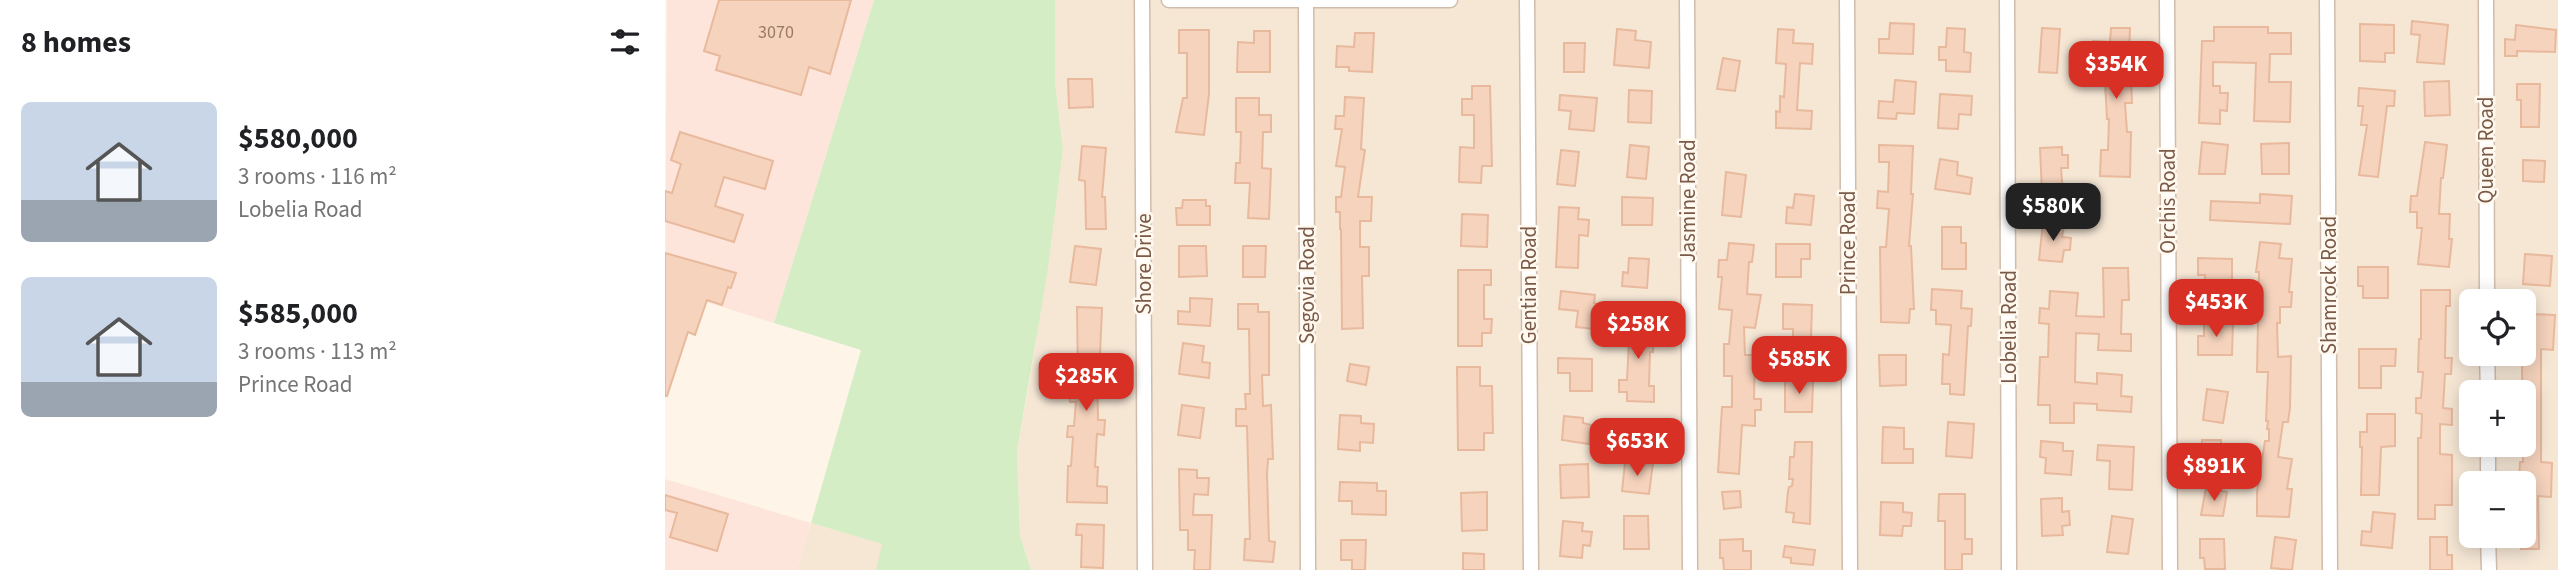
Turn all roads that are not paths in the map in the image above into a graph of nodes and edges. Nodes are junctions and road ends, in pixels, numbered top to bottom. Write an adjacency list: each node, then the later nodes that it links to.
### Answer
1 (1142, 0): 14 (street, Shore Drive)
2 (1169, 0): 3 (street)
3 (1306, 0): 4 (street); 15 (street, Segovia Road)
4 (1450, 0)
5 (1527, 0): 16 (street, Gentian Road)
6 (1687, 0): 17 (street, Jasmine Road)
7 (1847, 0): 18 (street, Prince Road)
8 (2007, 0): 19 (street, Lobelia Road)
9 (2167, 0): 20 (street, Orchis Road)
10 (2327, 0): 21 (street, Shamrock Road)
11 (2486, 0): 12 (street, Queen Road)
12 (2487, 289)
13 (2489, 548): 22 (street)
14 (1145, 570)
15 (1308, 570)
16 (1531, 570)
17 (1690, 570)
18 (1850, 570)
19 (2009, 570)
20 (2170, 570)
21 (2330, 570)
22 (2489, 570)

